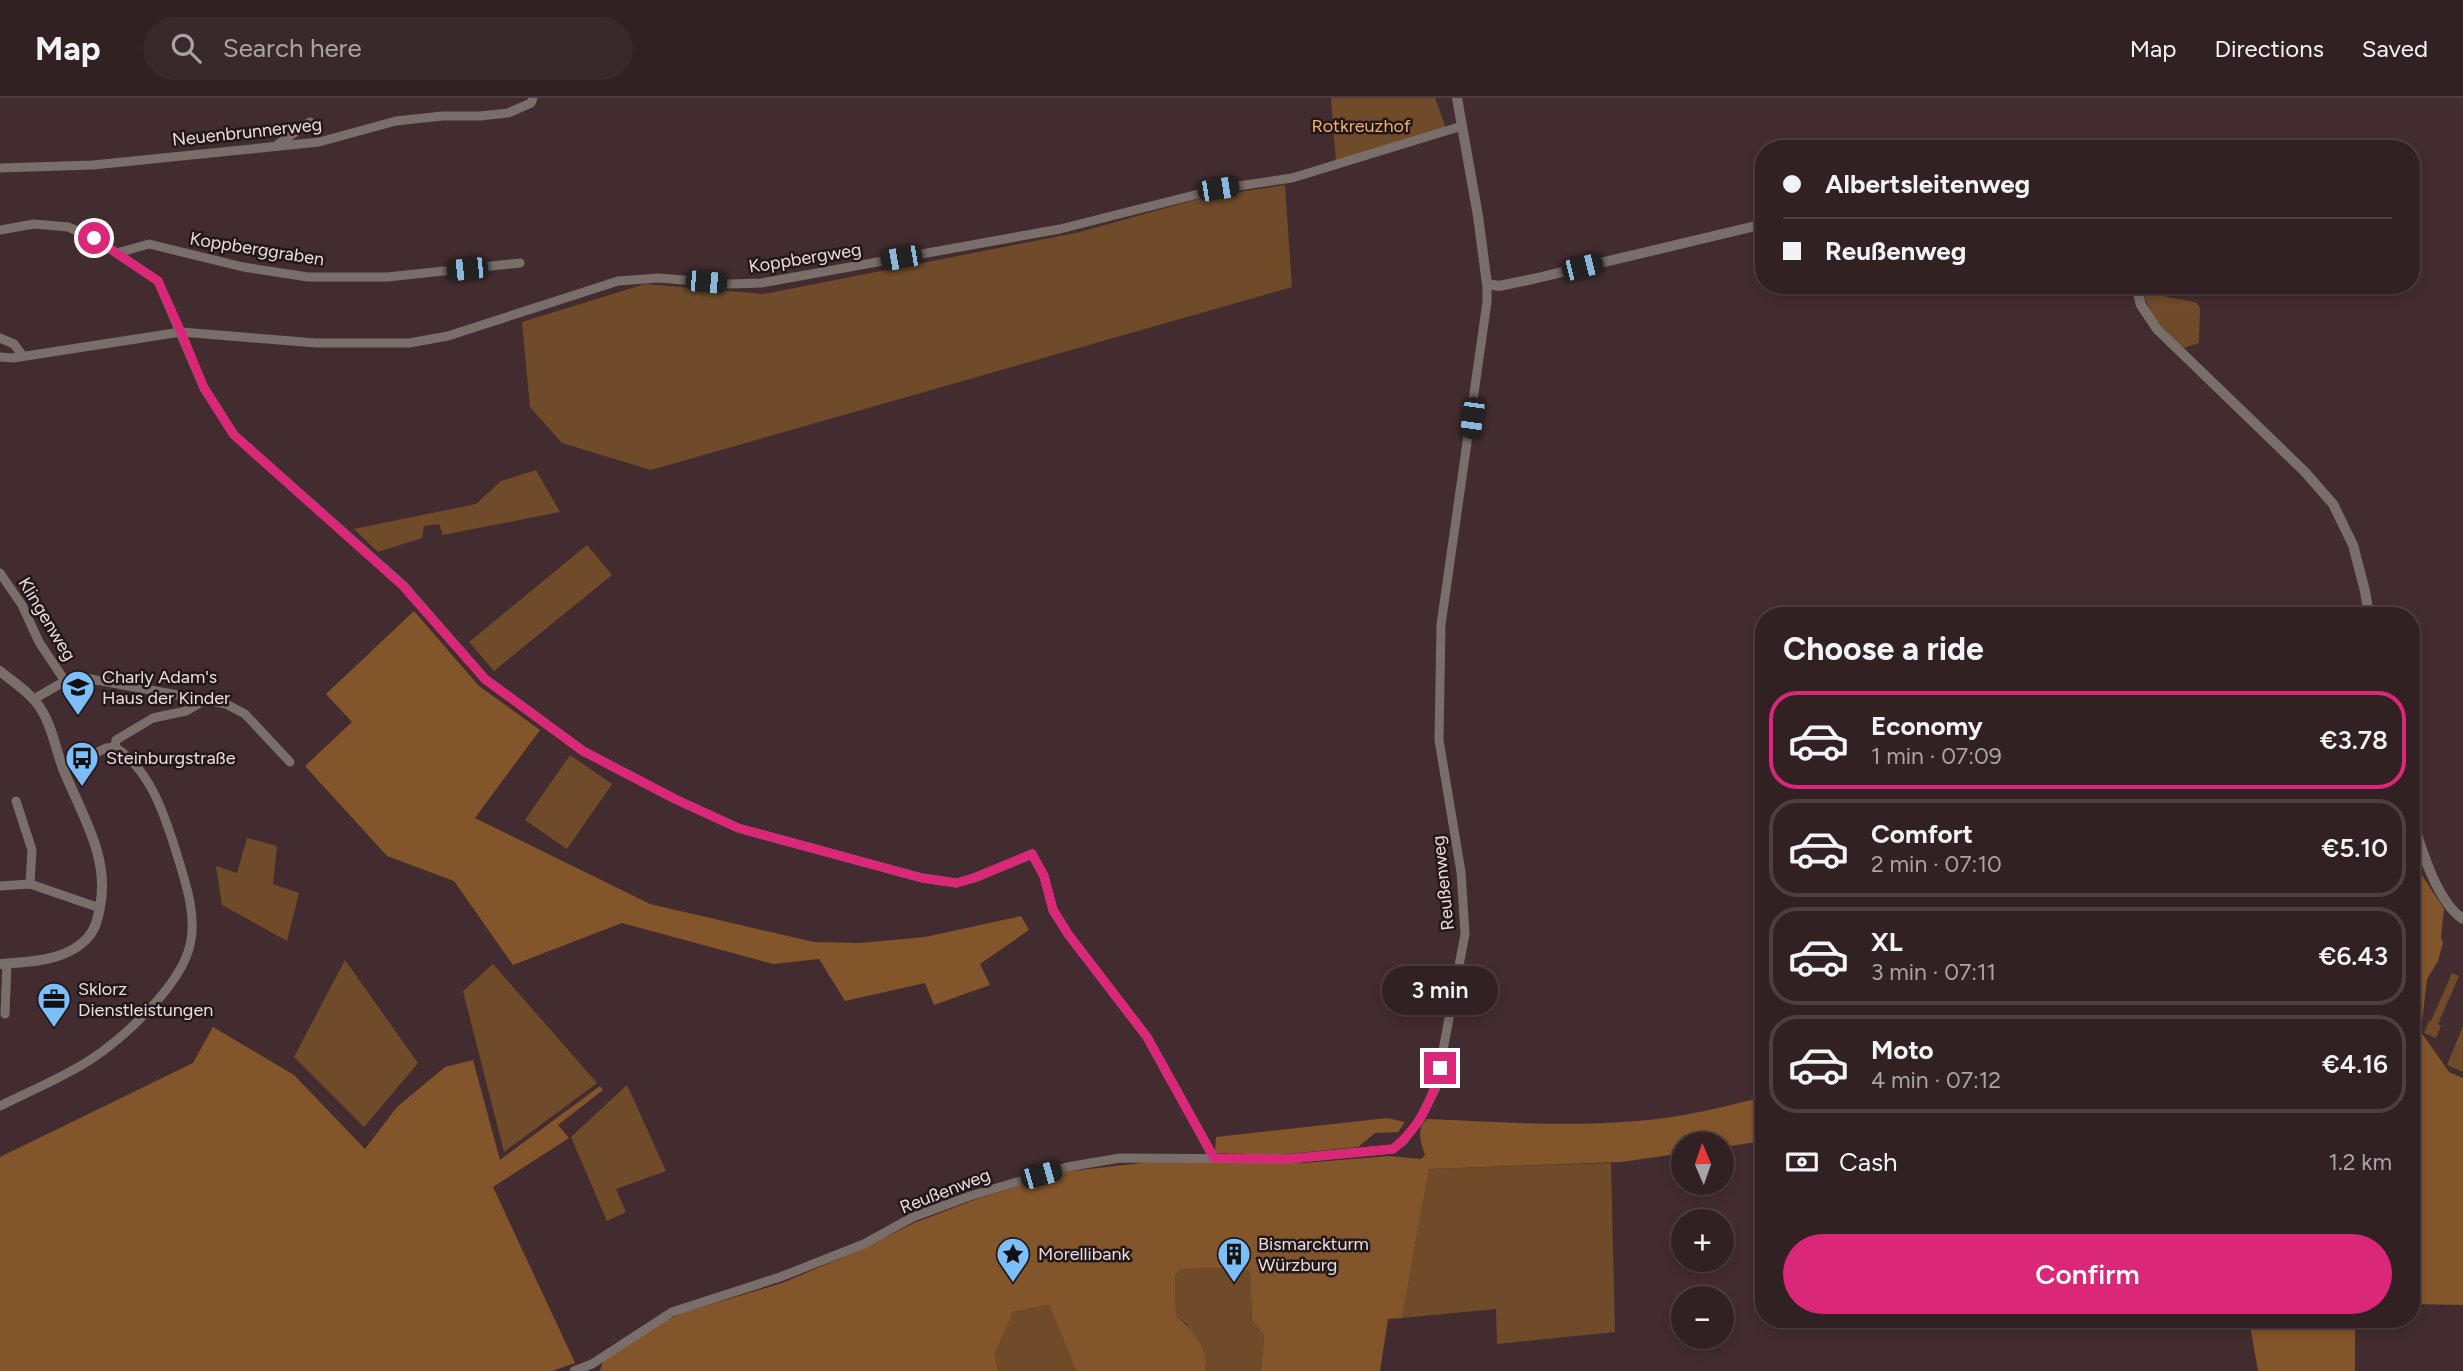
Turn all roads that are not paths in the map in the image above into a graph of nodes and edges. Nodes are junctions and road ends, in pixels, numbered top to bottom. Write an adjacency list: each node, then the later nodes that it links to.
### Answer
1 (533, 98): 5 (street, Neuenbrunnerweg)
2 (1457, 98): 4 (street)
3 (310, 122): 5 (street)
4 (1462, 126): 11 (street); 13 (street, Koppbergweg)
5 (274, 147): 6 (street, Neuenbrunnerweg)
6 (0, 168)
7 (1755, 226): 11 (street)
8 (0, 230): 9 (street)
9 (117, 253): 10 (street, Koppberggraben); 13 (street)
10 (520, 263)
11 (1487, 284): 35 (street, Reußenweg)
12 (2138, 294): 18 (street)
13 (181, 332): 15 (street, Koppbergweg); 35 (street)
14 (0, 338): 15 (street)
15 (23, 356): 16 (street, Koppbergweg)
16 (0, 357)
17 (0, 573): 20 (street, Klingenweg)
18 (2367, 607)
19 (0, 671): 21 (street)
20 (65, 681): 21 (street, Klingenweg); 22 (street, Klingenweg)
21 (34, 699): 25 (street)
22 (205, 700): 23 (street); 24 (street, Klingenweg)
23 (115, 747): 25 (street); 34 (street)
24 (290, 762)
25 (63, 769): 30 (street)
26 (16, 801): 28 (street)
27 (2420, 845): 31 (street)
28 (30, 884): 29 (street); 30 (street)
29 (0, 886)
30 (100, 908): 32 (street)
31 (2463, 919)
32 (4, 963): 33 (street)
33 (5, 1014)
34 (0, 1106)
35 (1214, 1158): 36 (street, Reußenweg)
36 (574, 1371)

